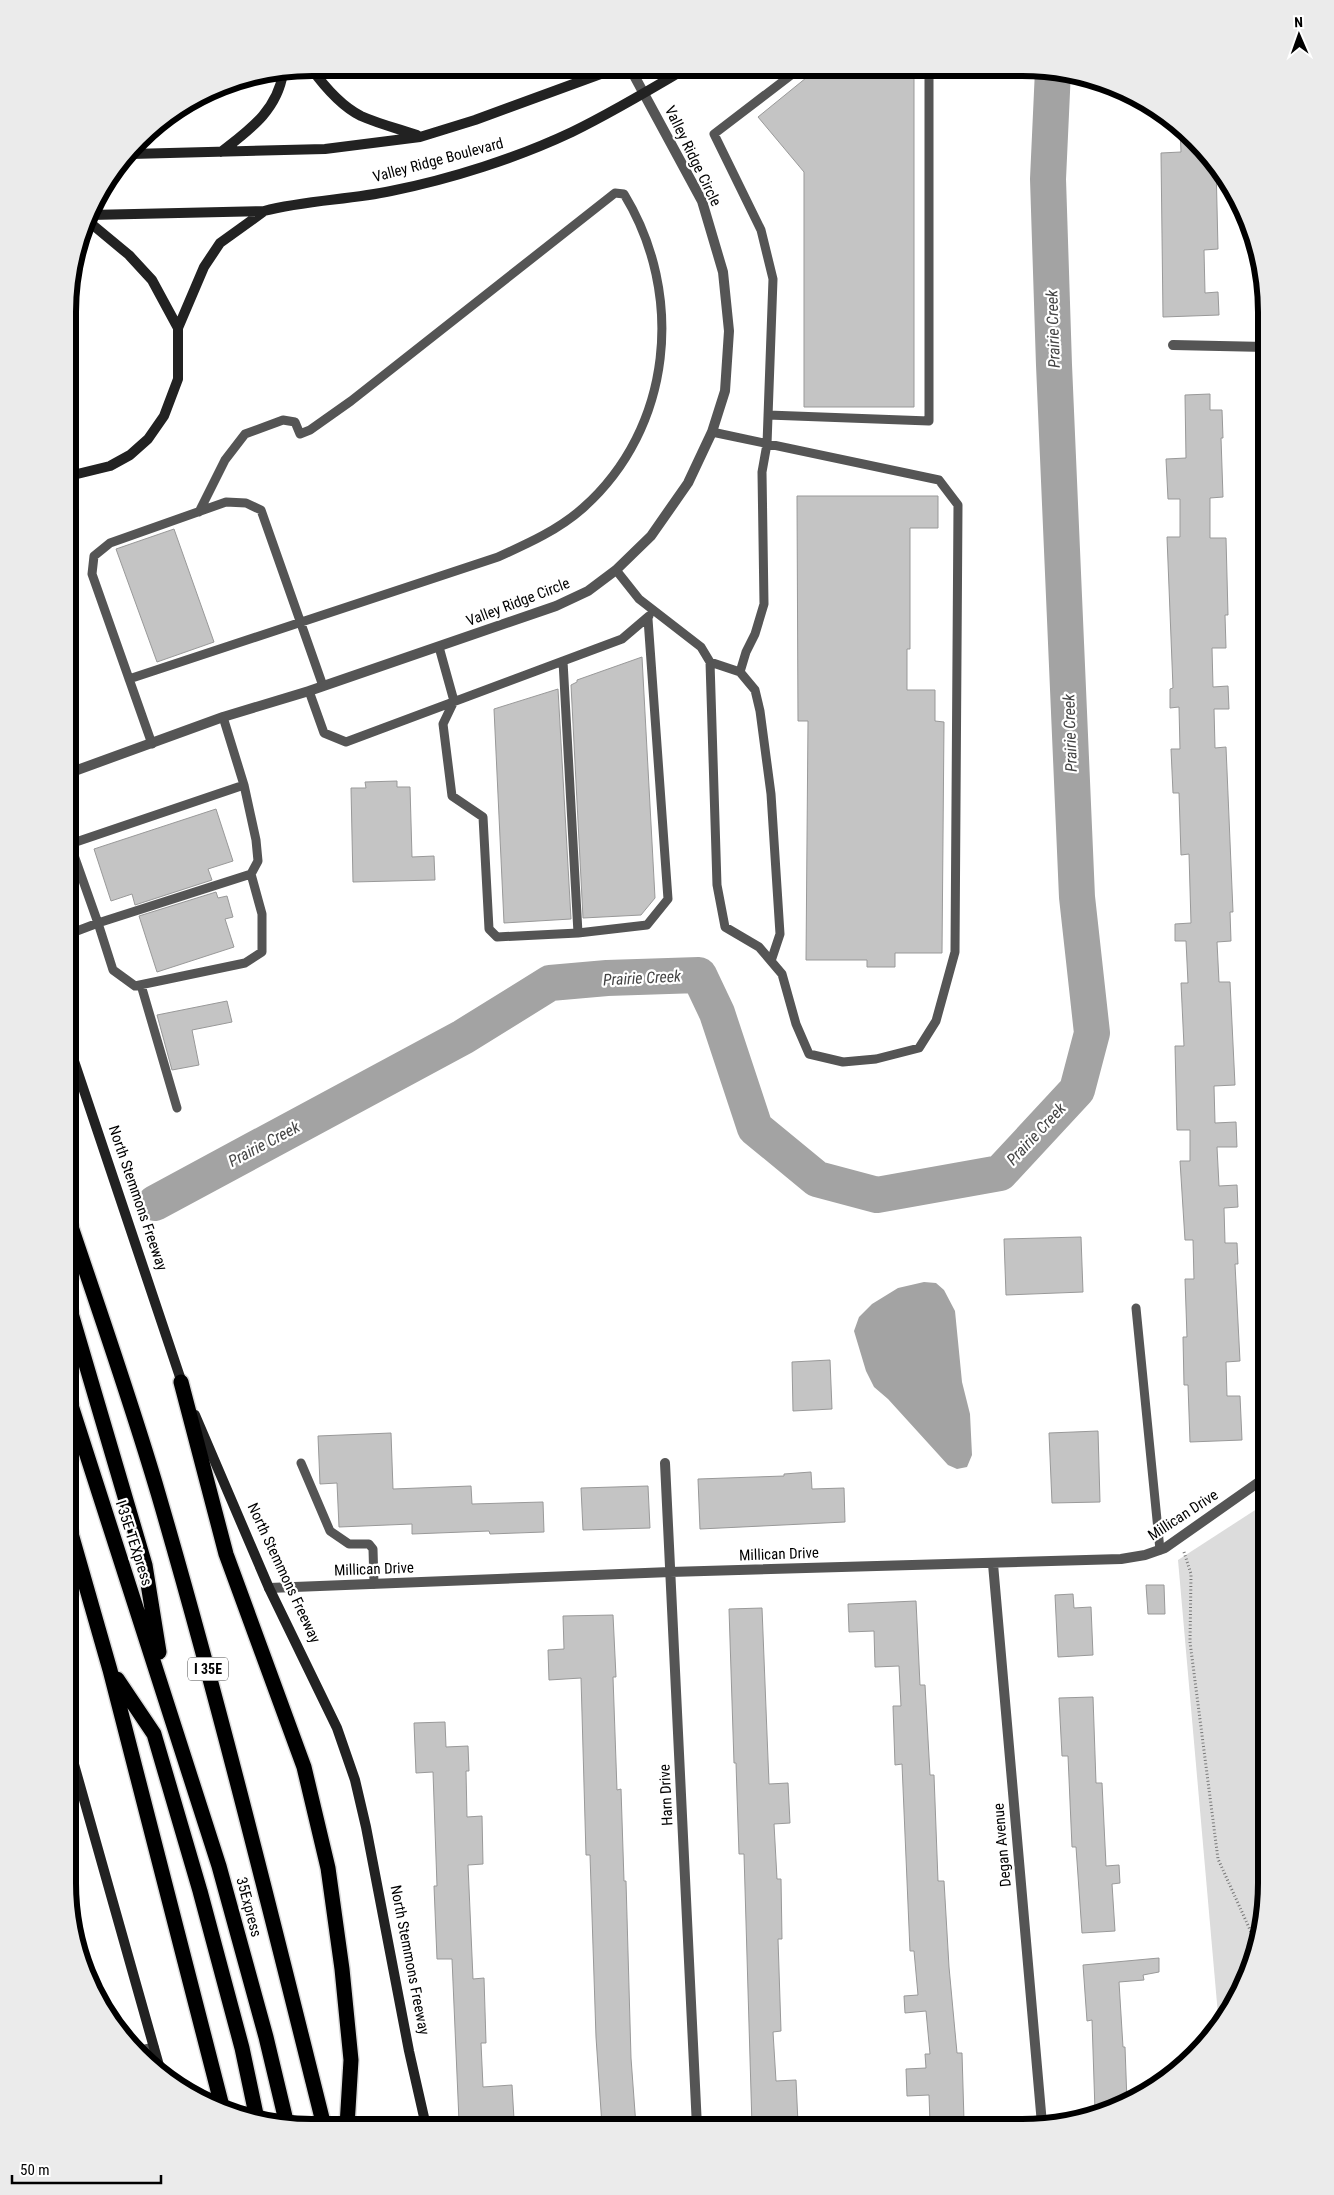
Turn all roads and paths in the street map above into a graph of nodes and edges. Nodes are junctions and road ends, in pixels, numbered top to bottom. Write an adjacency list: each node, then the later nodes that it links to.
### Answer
1 (317, 76): 9 (main road)
2 (595, 76): 9 (main road, Valley Ridge Boulevard)
3 (634, 76): 8 (street, Valley Ridge Circle)
4 (674, 76): 8 (main road, Valley Ridge Boulevard)
5 (790, 76): 18 (lane)
6 (929, 76): 18 (lane)
7 (282, 78): 10 (main road)
8 (644, 94): 12 (main road, Valley Ridge Boulevard); 19 (street, Valley Ridge Circle)
9 (420, 136): 10 (main road, Valley Ridge Boulevard)
10 (220, 152): 11 (main road, Valley Ridge Boulevard)
11 (138, 154)
12 (264, 211): 13 (main road, Valley Ridge Boulevard); 15 (main road)
13 (98, 215)
14 (93, 225): 15 (main road)
15 (178, 328): 21 (main road)
16 (1173, 345): 17 (street)
17 (1258, 347)
18 (768, 415): 20 (lane)
19 (712, 432): 20 (lane); 23 (street, Valley Ridge Circle)
20 (767, 444): 30 (lane); 45 (lane)
21 (76, 474)
22 (199, 512): 26 (lane); 26 (lane); 31 (lane)
23 (616, 570): 24 (lane); 27 (street, Valley Ridge Circle)
24 (652, 609): 25 (lane); 29 (lane)
25 (648, 618): 28 (lane); 44 (lane)
26 (300, 621): 31 (lane); 32 (lane)
27 (439, 647): 32 (street, Valley Ridge Circle); 34 (lane)
28 (563, 661): 34 (lane); 44 (lane)
29 (710, 662): 30 (lane); 45 (lane)
30 (740, 672): 45 (lane)
31 (129, 679): 36 (lane)
32 (323, 686): 33 (street, Valley Ridge Circle)
33 (309, 690): 34 (lane); 35 (street, Valley Ridge Circle)
34 (454, 701): 44 (lane)
35 (223, 717): 36 (street, Valley Ridge Circle); 38 (lane)
36 (152, 744): 37 (street, Valley Ridge Circle)
37 (76, 771)
38 (244, 785): 39 (lane); 41 (lane)
39 (76, 842)
40 (76, 861): 42 (lane)
41 (251, 874): 42 (lane); 46 (lane)
42 (98, 923): 43 (lane); 46 (lane)
43 (76, 931)
44 (578, 932)
45 (771, 962)
46 (141, 985): 48 (lane)
47 (76, 1067): 52 (main road, North Stemmons Freeway)
48 (177, 1108)
49 (76, 1241): 75 (highway, I 35E)
50 (1136, 1308): 58 (lane)
51 (76, 1330): 65 (highway)
52 (181, 1382): 63 (main road, North Stemmons Freeway); 76 (highway)
53 (76, 1421): 65 (highway, I 35E TEXpress)
54 (301, 1463): 62 (lane)
55 (664, 1463): 61 (street, Harn Drive)
56 (1258, 1483): 57 (street, Millican Drive)
57 (1180, 1537): 58 (street, Millican Drive); 67 (path)
58 (1160, 1550): 60 (street, Millican Drive)
59 (76, 1551): 64 (highway)
60 (993, 1564): 61 (street, Millican Drive); 74 (street, Degan Avenue)
61 (670, 1572): 62 (street, Millican Drive); 78 (street, Harn Drive)
62 (374, 1584): 63 (street, Millican Drive)
63 (269, 1588): 77 (main road, North Stemmons Freeway)
64 (110, 1670): 71 (highway); 72 (highway)
65 (167, 1701): 73 (highway, 35Express)
66 (76, 1774): 68 (main road)
67 (1252, 1934)
68 (154, 2047): 69 (lane); 70 (main road)
69 (144, 2049)
70 (158, 2061)
71 (220, 2100)
72 (255, 2112)
73 (285, 2117)
74 (1041, 2118)
75 (322, 2119)
76 (347, 2119)
77 (424, 2119)
78 (697, 2119)

